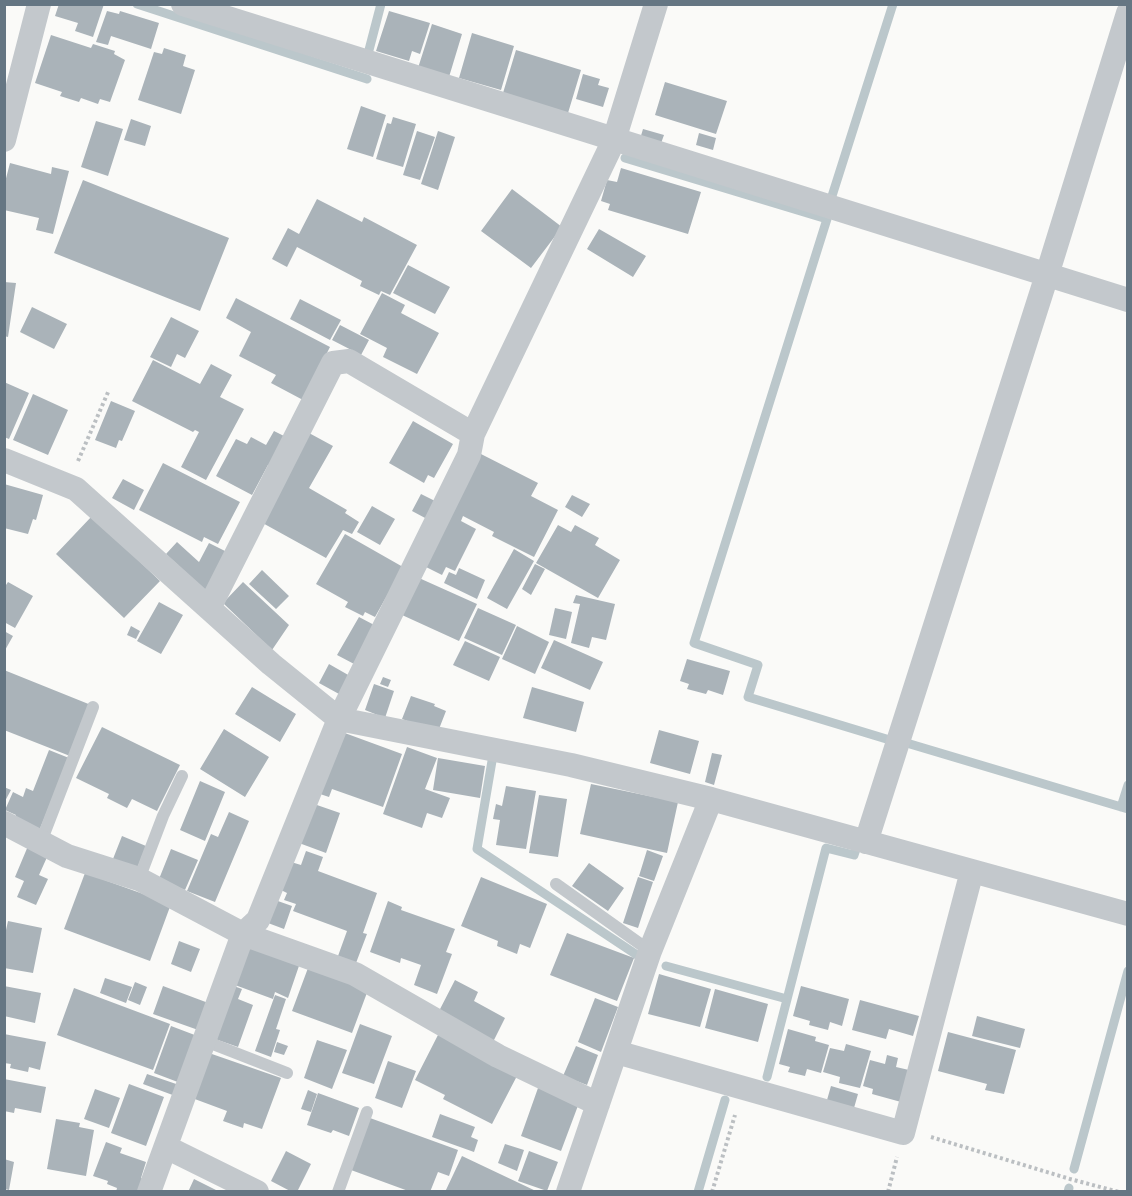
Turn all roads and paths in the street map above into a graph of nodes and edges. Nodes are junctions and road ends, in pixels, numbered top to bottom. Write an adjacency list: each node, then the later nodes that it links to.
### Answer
1 (39, 4): 5 (street)
2 (183, 4): 6 (street)
3 (656, 4): 6 (street)
4 (1128, 14): 7 (street)
5 (4, 140)
6 (614, 140): 7 (street); 10 (street)
7 (1047, 275): 8 (street); 20 (street)
8 (1128, 300)
9 (109, 390): 12 (path)
10 (473, 434): 13 (street); 15 (street)
11 (4, 460): 12 (street)
12 (68, 485): 13 (street)
13 (209, 608): 15 (street)
14 (93, 707): 19 (lane)
15 (339, 719): 17 (street); 25 (street)
16 (182, 776): 22 (lane)
17 (711, 799): 20 (street); 26 (street)
18 (4, 823): 19 (street)
19 (41, 842): 22 (street)
20 (866, 842): 21 (street)
21 (972, 871): 24 (street); 33 (street)
22 (139, 879): 25 (street)
23 (556, 884): 26 (lane)
24 (1128, 914)
25 (243, 934): 27 (street); 31 (street)
26 (650, 951): 28 (street)
27 (205, 1041): 29 (lane); 34 (street)
28 (616, 1052): 30 (street); 31 (street)
29 (287, 1073)
30 (743, 1088): 33 (street); 39 (path)
31 (598, 1104): 38 (street)
32 (366, 1112): 37 (lane)
33 (904, 1131): 40 (path); 41 (path)
34 (166, 1147): 35 (street); 36 (street)
35 (149, 1191)
36 (256, 1191)
37 (338, 1191)
38 (568, 1191)
39 (712, 1191)
40 (888, 1191)
41 (1119, 1191)

